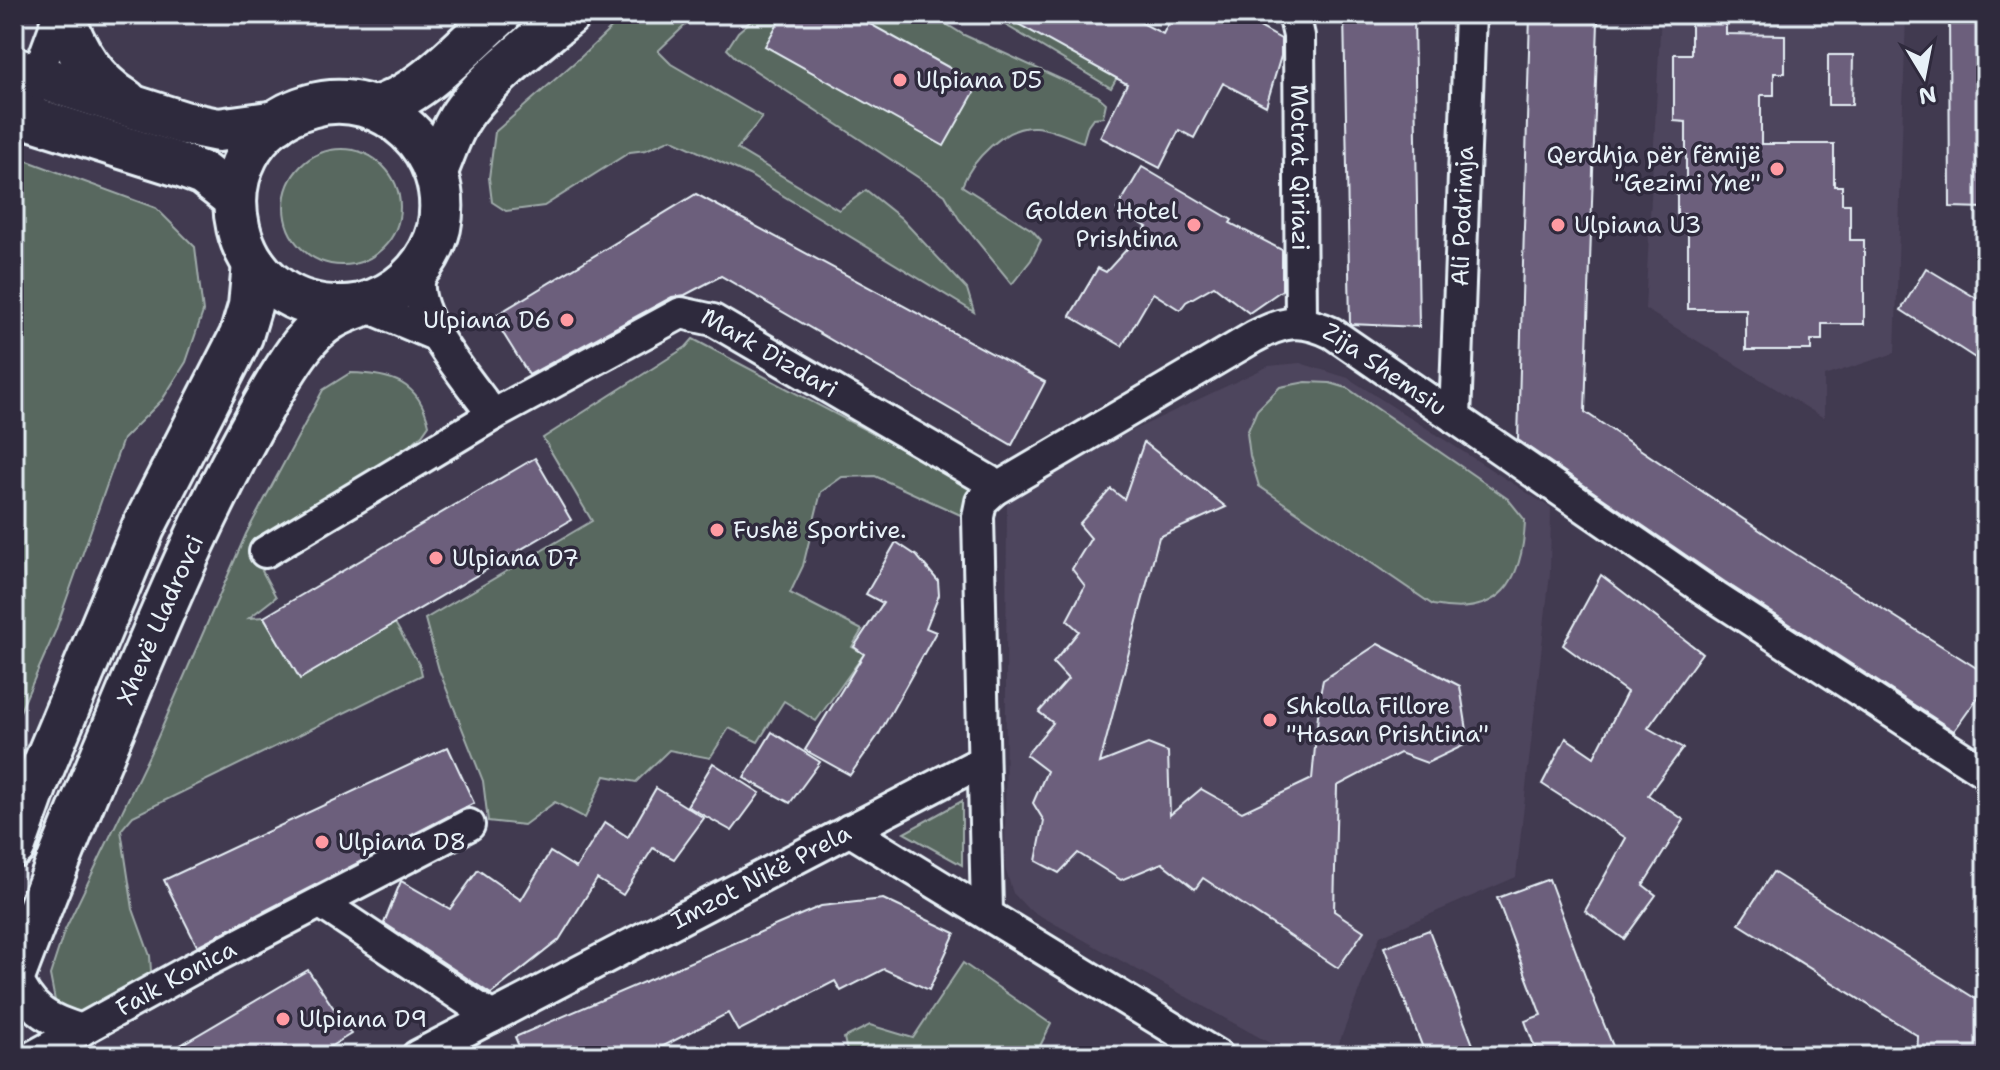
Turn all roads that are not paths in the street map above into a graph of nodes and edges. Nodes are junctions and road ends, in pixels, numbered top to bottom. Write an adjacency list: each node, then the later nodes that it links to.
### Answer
1 (59, 14): 6 (street); 8 (main road)
2 (500, 14): 7 (main road)
3 (569, 14): 11 (main road)
4 (1294, 14): 16 (street, Motrat Qiriazi)
5 (1470, 14): 19 (street, Ali Podrimja)
6 (25, 72): 8 (main road); 9 (street)
7 (374, 108): 10 (main road); 11 (main road)
8 (141, 110): 10 (main road)
9 (19, 114): 12 (main road)
10 (277, 122): 12 (main road)
11 (436, 172): 14 (main road)
12 (235, 199): 13 (main road)
13 (254, 264): 15 (main road); 26 (main road, Xhevë Lladrovci)
14 (423, 264): 15 (main road); 17 (street)
15 (363, 305): 17 (street); 29 (main road, Xhevë Lladrovci)
16 (1301, 322): 19 (street, Zija Shemsiu); 20 (street, Zija Shemsiu)
17 (437, 336): 18 (street)
18 (493, 415): 20 (street, Mark Dizdari); 21 (street, Mark Dizdari)
19 (1455, 418): 23 (street, Zija Shemsiu)
20 (994, 490): 22 (street)
21 (265, 552)
22 (983, 761): 25 (street); 28 (street)
23 (1986, 773)
24 (469, 825): 27 (street, Faik Konica)
25 (849, 830): 28 (street, Imzot Nikë Prela); 30 (street, Imzot Nikë Prela)
26 (14, 846)
27 (321, 903): 30 (street); 31 (street, Faik Konica)
28 (987, 912): 34 (street, Imzot Nikë Prela)
29 (14, 975): 31 (street)
30 (492, 1017): 33 (street, Imzot Nikë Prela)
31 (82, 1030): 32 (street, Faik Konica)
32 (34, 1056)
33 (417, 1056)
34 (1218, 1056)

